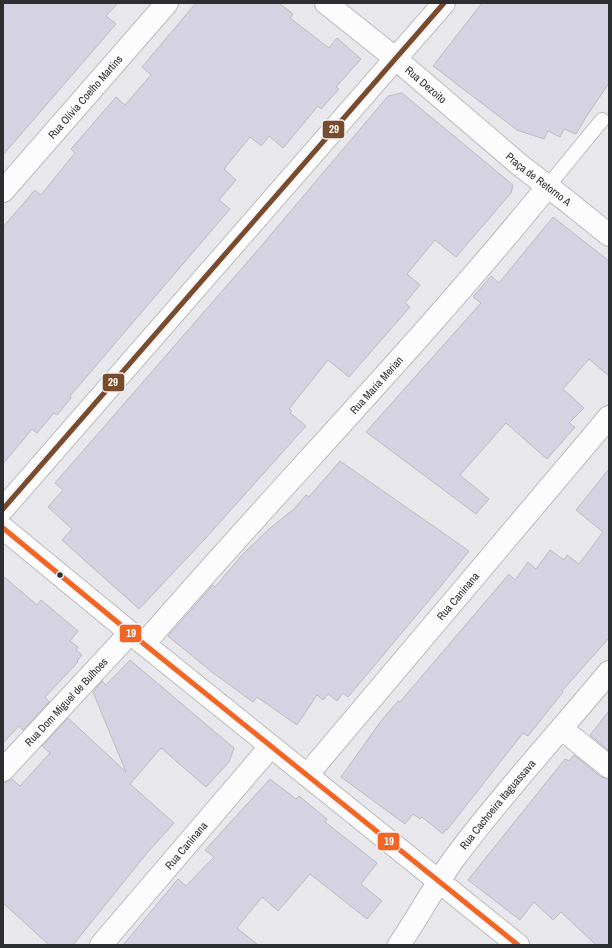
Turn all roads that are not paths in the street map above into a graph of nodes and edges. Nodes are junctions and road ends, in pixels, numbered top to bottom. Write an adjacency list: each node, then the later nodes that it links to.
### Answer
1 (167, 3): 8 (street, Rua Olívia Coelho Martins)
2 (326, 3): 4 (street, Rua Dezoito)
3 (444, 3): 4 (street)
4 (396, 59): 6 (street, Rua Dezoito); 11 (street)
5 (602, 120): 7 (lane, Rua Maria Merian)
6 (468, 121): 7 (street, Praça de Retorno A)
7 (548, 186): 9 (street, Praça de Retorno A); 13 (street, Rua Maria Merian)
8 (3, 191)
9 (609, 235)
10 (609, 417): 19 (street, Rua Caninana)
11 (3, 509)
12 (3, 528): 13 (street)
13 (137, 639): 16 (street); 18 (street, Rua Dom Miguel de Bulhoes)
14 (609, 672): 15 (street, Rua Cachoeira Itaguassava)
15 (562, 729): 17 (street); 20 (street, Rua Cachoeira Itaguassava)
16 (271, 746): 19 (street); 21 (street, Rua Caninana)
17 (609, 766)
18 (3, 770)
19 (307, 775): 20 (street)
20 (439, 880): 22 (street, Rua Cachoeira Itaguassava); 23 (street)
21 (100, 945)
22 (399, 945)
23 (518, 945)

